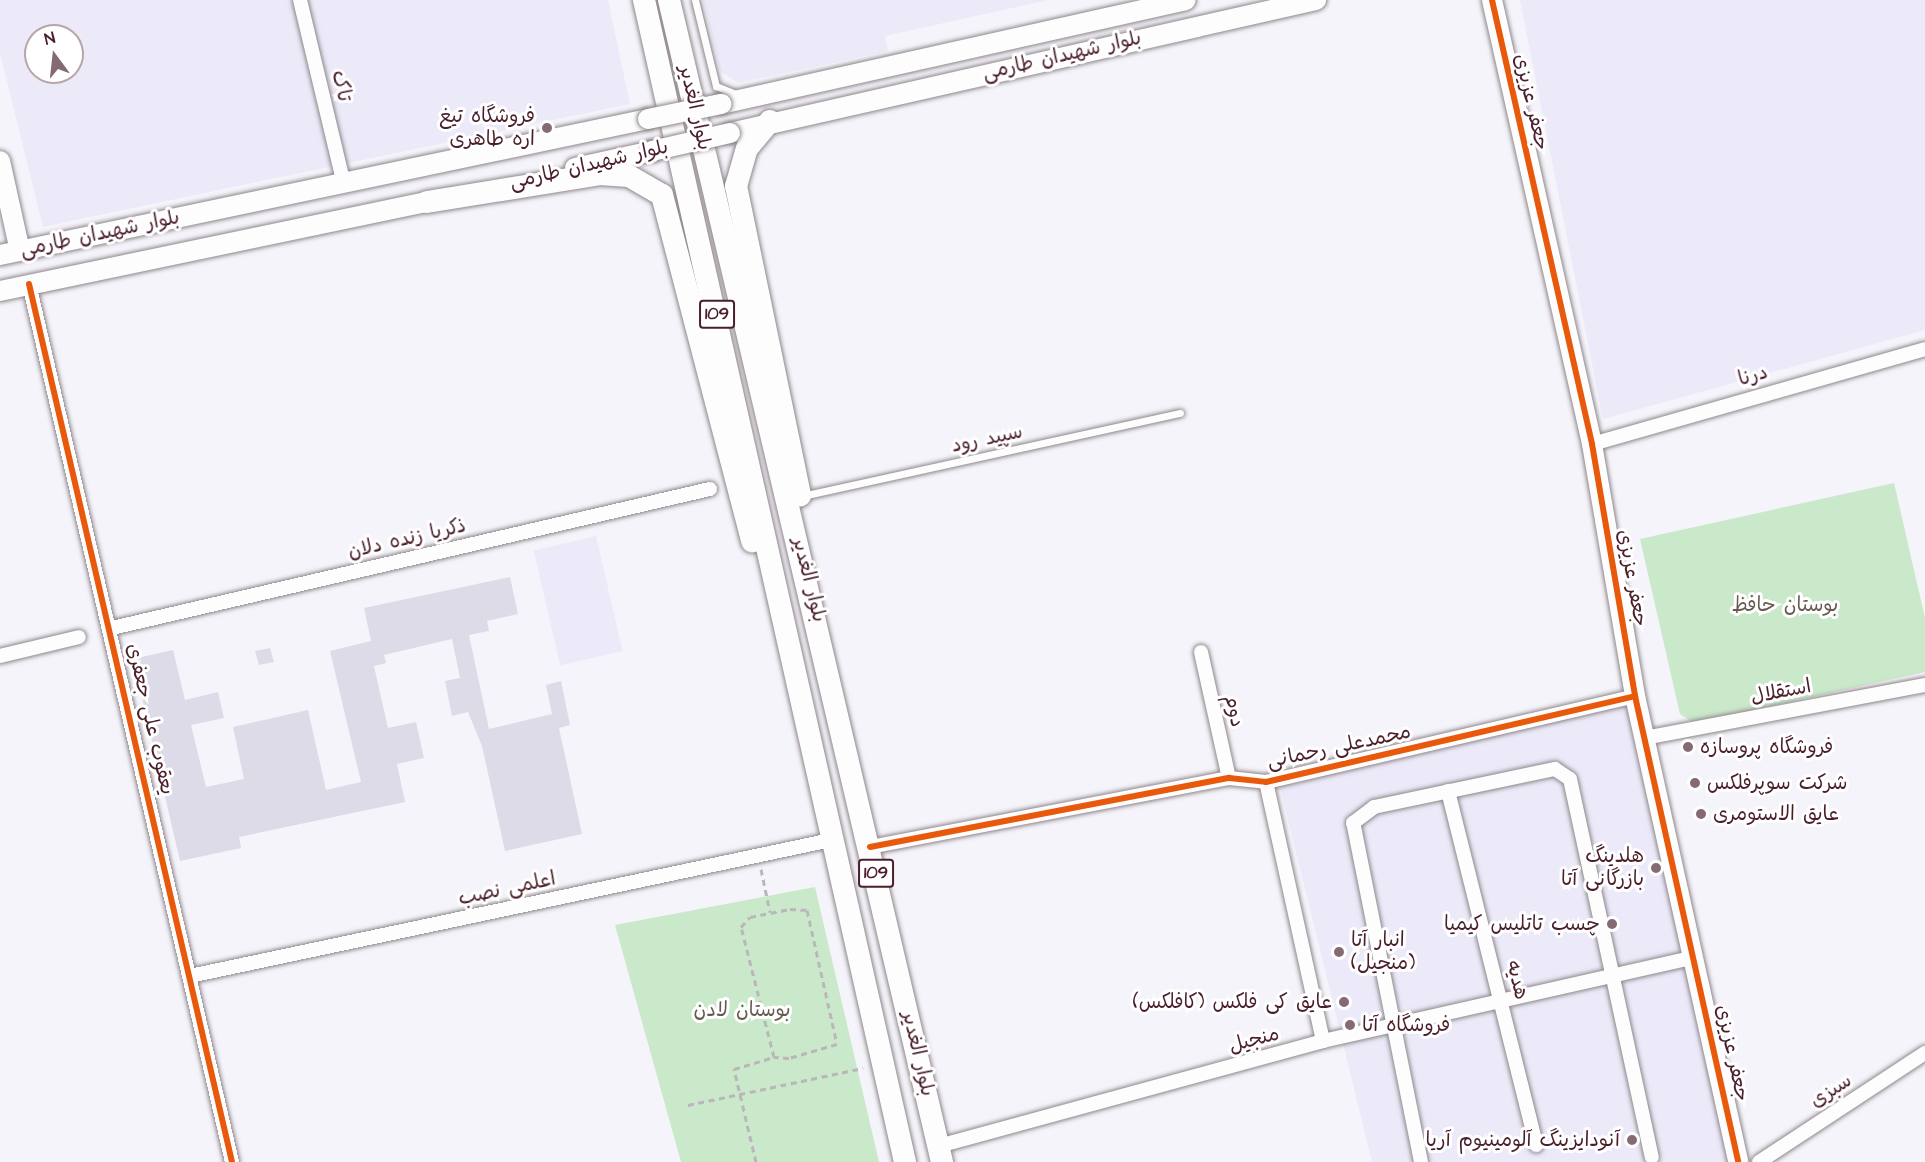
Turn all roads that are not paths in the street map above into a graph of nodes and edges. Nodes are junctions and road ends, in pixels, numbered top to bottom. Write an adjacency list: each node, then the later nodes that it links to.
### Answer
1 (300, 0): 11 (street, تاک)
2 (644, 0): 24 (main road, بلوار الغدیر / 109)
3 (669, 0): 22 (main road, بلوار الغدیر / 109)
4 (695, 0): 8 (lane)
5 (1185, 0): 8 (main road, بلوار شهیدان طارمی)
6 (1317, 0): 9 (main road, بلوار شهیدان طارمی)
7 (1492, 0): 19 (main road, جعفر عزیزی)
8 (753, 97): 11 (main road, بلوار شهیدان طارمی, bridge)
9 (770, 121): 12 (main road, بلوار شهیدان طارمی, bridge); 21 (main road)
10 (0, 161): 13 (main road)
11 (343, 181): 13 (main road, بلوار شهیدان طارمی)
12 (427, 202): 15 (main road, بلوار شهیدان طارمی); 24 (main road)
13 (20, 251): 14 (main road, بلوار شهیدان طارمی)
14 (0, 255)
15 (29, 285): 16 (main road, بلوار شهیدان طارمی); 23 (street, یعقوب علی جعفری)
16 (0, 291)
17 (1925, 349): 19 (street, درنا)
18 (1180, 413): 21 (lane, سپید رود)
19 (1592, 444): 29 (main road, جعفر عزیزی)
20 (710, 489): 23 (street, ذکریا زنده دلان)
21 (801, 496): 22 (main road)
22 (811, 584): 35 (main road, بلوار الغدیر / 109)
23 (112, 627): 38 (street, یعقوب علی جعفری)
24 (783, 630): 34 (main road, بلوار الغدیر / 109)
25 (79, 637): 27 (street)
26 (1201, 652): 31 (street, دوم)
27 (0, 656)
28 (1925, 685): 30 (street, استقلال)
29 (1635, 696): 30 (main road, جعفر عزیزی); 32 (street, محمدعلی رحمانی)
30 (1644, 738): 36 (main road, جعفر عزیزی)
31 (1229, 778): 32 (street, محمدعلی رحمانی); 35 (street, محمدعلی رحمانی)
32 (1266, 782): 41 (street)
33 (1448, 791): 37 (street); 39 (street, هدیه); 40 (street)
34 (831, 840): 38 (street, اعلمی نصب); 47 (main road, بلوار الغدیر / 109)
35 (870, 847): 44 (main road, بلوار الغدیر / 109)
36 (1695, 957): 37 (street, منجیل); 49 (main road, جعفر عزیزی)
37 (1614, 975): 39 (street, منجیل); 45 (street)
38 (190, 976): 46 (street, یعقوب علی جعفری)
39 (1503, 1004): 40 (street, منجیل); 43 (street, هدیه)
40 (1392, 1025): 41 (street, منجیل); 48 (street)
41 (1323, 1041): 44 (street, منجیل)
42 (1925, 1053): 50 (street, سبزی)
43 (1536, 1145)
44 (941, 1154)
45 (1652, 1157)
46 (232, 1162)
47 (905, 1162)
48 (1421, 1162)
49 (1738, 1162)
50 (1759, 1162)

